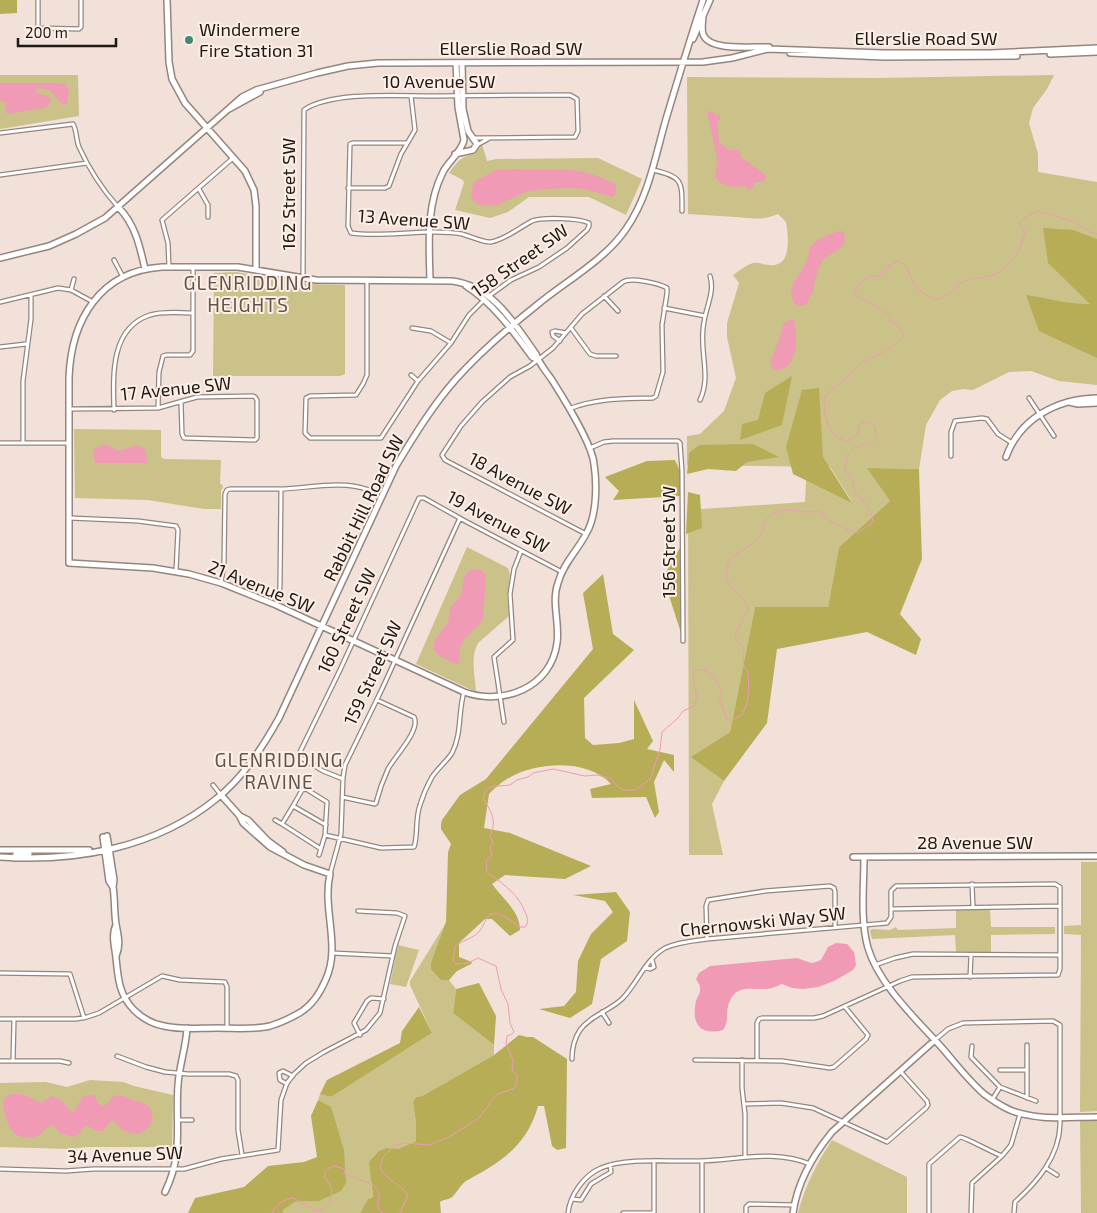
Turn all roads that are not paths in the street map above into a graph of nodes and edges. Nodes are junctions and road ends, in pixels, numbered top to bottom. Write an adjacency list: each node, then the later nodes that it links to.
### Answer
1 (38, 0): 2 (street)
2 (81, 0)
3 (167, 0): 17 (street)
4 (703, 0): 8 (street, Rabbit Hill Road SW)
5 (710, 0): 6 (street, Rabbit Hill Road SW)
6 (703, 14): 8 (street, Rabbit Hill Road SW); 9 (street)
7 (1097, 48): 9 (street, Ellerslie Road SW)
8 (687, 50): 12 (street, Rabbit Hill Road SW)
9 (799, 50): 10 (street, Ellerslie Road SW)
10 (756, 52): 11 (street, Ellerslie Road SW); 12 (street, Ellerslie Road SW)
11 (1097, 52)
12 (683, 62): 13 (street, Ellerslie Road SW); 28 (street, Rabbit Hill Road SW)
13 (459, 63): 14 (street); 17 (street, Ellerslie Road SW)
14 (459, 95): 15 (street, 10 Avenue SW); 19 (street); 20 (street, 10 Avenue SW); 22 (street)
15 (411, 96): 16 (street, 10 Avenue SW); 21 (street)
16 (304, 110): 46 (street, 162 Street SW)
17 (207, 128): 26 (street); 32 (street, Ellerslie Road SW)
18 (0, 133): 27 (street)
19 (472, 138): 20 (street); 22 (street); 23 (street)
20 (488, 138): 23 (street)
21 (407, 143): 30 (street); 30 (street)
22 (464, 143): 24 (street); 25 (street)
23 (477, 145): 24 (street)
24 (468, 151): 25 (street)
25 (455, 154): 36 (street)
26 (234, 158): 31 (street); 42 (street)
27 (87, 163): 29 (street); 32 (street)
28 (653, 170): 33 (street); 61 (street, Rabbit Hill Road SW)
29 (0, 175)
30 (348, 188): 36 (street, 13 Avenue SW)
31 (199, 189): 34 (street); 39 (street)
32 (119, 208): 37 (street, Ellerslie Road SW); 41 (street)
33 (682, 211)
34 (208, 217)
35 (589, 226): 36 (street, 13 Avenue SW); 52 (street, 158 Street SW)
36 (430, 233): 48 (street)
37 (0, 258)
38 (114, 260): 44 (street)
39 (169, 267): 40 (street); 41 (street)
40 (193, 267): 42 (street); 57 (street)
41 (146, 269): 44 (street)
42 (256, 269): 46 (street)
43 (710, 276): 58 (street)
44 (123, 277): 54 (street)
45 (74, 279): 49 (street)
46 (302, 279): 47 (street)
47 (367, 280): 48 (street); 72 (street, 158 Street SW)
48 (430, 280): 52 (street)
49 (71, 290): 50 (street); 54 (street)
50 (31, 295): 53 (street); 67 (street)
51 (604, 296): 55 (street); 56 (street); 63 (street)
52 (487, 297): 59 (street, 158 Street SW); 61 (street)
53 (0, 302)
54 (93, 302): 80 (street)
55 (664, 308): 58 (street); 82 (street)
56 (618, 311)
57 (193, 313): 79 (street); 81 (street)
58 (705, 316): 75 (street)
59 (466, 319): 60 (street, 158 Street SW); 66 (street, 158 Street SW)
60 (470, 323)
61 (512, 325): 70 (street); 103 (street, Rabbit Hill Road SW)
62 (412, 328): 66 (street)
63 (571, 328): 64 (street); 69 (street)
64 (566, 333): 65 (street); 65 (street)
65 (560, 341): 70 (street)
66 (451, 343): 72 (street, 158 Street SW)
67 (26, 344): 68 (street); 86 (street)
68 (0, 347)
69 (616, 356)
70 (538, 360): 82 (street); 97 (street, 18 Avenue SW)
71 (411, 375): 72 (street)
72 (418, 381)
73 (1029, 398): 83 (street)
74 (1097, 398): 77 (street)
75 (700, 400)
76 (181, 402): 76 (street, 17 Avenue SW); 79 (street, 17 Avenue SW)
77 (1068, 402): 78 (street); 83 (street)
78 (1097, 403)
79 (158, 408): 81 (street, 17 Avenue SW)
80 (69, 409): 81 (street, 17 Avenue SW); 87 (street)
81 (114, 410)
82 (569, 410): 89 (street)
83 (1039, 414): 84 (street); 88 (street)
84 (1054, 436)
85 (0, 443): 86 (street)
86 (23, 443): 87 (street)
87 (69, 443): 95 (street)
88 (1012, 444): 90 (street); 91 (street)
89 (590, 448): 97 (street); 105 (street, 156 Street SW)
90 (951, 456)
91 (1006, 457)
92 (281, 489): 93 (street); 101 (street); 102 (street)
93 (369, 490)
94 (422, 497): 96 (street, 19 Avenue SW); 104 (street, 160 Street SW)
95 (69, 518): 99 (street, 21 Avenue SW); 99 (street)
96 (460, 518): 98 (street, 19 Avenue SW); 106 (street, 159 Street SW)
97 (586, 534): 100 (street)
98 (521, 551): 100 (street, 19 Avenue SW); 108 (street)
99 (176, 572): 101 (street, 21 Avenue SW)
100 (562, 572): 108 (street)
101 (221, 583): 102 (street, 21 Avenue SW)
102 (276, 605): 103 (street, 21 Avenue SW)
103 (323, 626): 104 (street, 21 Avenue SW); 113 (street, Rabbit Hill Road SW)
104 (354, 641): 106 (street, 21 Avenue SW); 111 (street, 160 Street SW)
105 (683, 641)
106 (395, 660): 107 (street, 21 Avenue SW); 109 (street, 159 Street SW)
107 (464, 692): 108 (street, 21 Avenue SW); 121 (street)
108 (500, 697): 110 (street)
109 (377, 700): 111 (street, 159 Street SW); 114 (street)
110 (504, 722)
111 (343, 779): 114 (street, 159 Street SW)
112 (212, 785): 113 (street)
113 (221, 795): 125 (street, Rabbit Hill Road SW); 132 (street)
114 (342, 797): 121 (street, 159 Street SW)
115 (293, 806): 117 (street); 118 (street); 118 (street)
116 (275, 820): 117 (street)
117 (282, 824): 122 (street)
118 (326, 825): 119 (street)
119 (325, 835): 121 (street); 122 (street)
120 (105, 837): 125 (street)
121 (340, 839): 132 (street, 159 Street SW)
122 (321, 849): 126 (street)
123 (0, 850): 124 (street, Rabbit Hill Road SW)
124 (60, 850): 125 (street, Rabbit Hill Road SW); 131 (street)
125 (107, 850): 131 (street, Rabbit Hill Road SW); 151 (street)
126 (319, 855)
127 (1097, 856): 130 (street, 28 Avenue SW)
128 (0, 857): 131 (street, Rabbit Hill Road SW)
129 (853, 857): 130 (street, 28 Avenue SW)
130 (864, 857): 138 (street)
131 (14, 858)
132 (330, 874): 141 (street)
133 (972, 884): 134 (street); 135 (street); 136 (street)
134 (1060, 906): 135 (street); 143 (street)
135 (973, 907): 136 (street)
136 (891, 909): 138 (street, Chernowski Way SW)
137 (358, 911): 144 (street)
138 (865, 925): 139 (street, Chernowski Way SW); 146 (street)
139 (835, 927): 140 (street, Chernowski Way SW); 140 (street)
140 (707, 939): 145 (street, Chernowski Way SW)
141 (332, 953): 144 (street); 160 (street)
142 (970, 955): 143 (street); 146 (street); 149 (street)
143 (1060, 955): 149 (street)
144 (393, 956): 152 (street)
145 (652, 959): 147 (street, Chernowski Way SW); 147 (street)
146 (875, 965): 150 (street)
147 (645, 967): 154 (street, Chernowski Way SW)
148 (0, 973): 155 (street)
149 (970, 977): 150 (street)
150 (889, 986): 153 (street); 162 (street)
151 (124, 997): 155 (street); 159 (street); 160 (street)
152 (384, 999): 161 (street); 161 (street)
153 (845, 1007): 169 (street); 169 (street)
154 (602, 1012): 158 (street); 166 (street, Chernowski Way SW)
155 (84, 1018): 157 (street)
156 (0, 1019): 157 (street)
157 (14, 1019): 171 (street)
158 (609, 1023)
159 (186, 1028): 160 (street); 176 (street)
160 (227, 1028)
161 (360, 1034): 177 (street)
162 (935, 1040): 173 (street); 181 (street); 186 (street)
163 (1027, 1045): 175 (street)
164 (972, 1046): 179 (street)
165 (117, 1056): 176 (street)
166 (572, 1059)
167 (695, 1060): 168 (street)
168 (742, 1060): 169 (street); 183 (street)
169 (757, 1060)
170 (0, 1061): 171 (street)
171 (13, 1061): 172 (street)
172 (69, 1063)
173 (900, 1070): 189 (street); 189 (street)
174 (1000, 1070): 175 (street)
175 (1027, 1070): 180 (street)
176 (179, 1074): 187 (street); 190 (street)
177 (293, 1076): 178 (street); 178 (street)
178 (287, 1084): 190 (street, 34 Avenue SW)
179 (1000, 1087): 180 (street); 181 (street)
180 (1027, 1098): 182 (street)
181 (992, 1100): 184 (street)
182 (1036, 1101)
183 (744, 1104): 189 (street); 192 (street)
184 (1020, 1113): 186 (street); 191 (street)
185 (1097, 1117): 186 (street)
186 (1060, 1118): 197 (street)
187 (178, 1120): 188 (street); 199 (street)
188 (192, 1120)
189 (842, 1121): 195 (street)
190 (242, 1156): 199 (street, 34 Avenue SW)
191 (1002, 1156): 209 (street); 210 (street)
192 (745, 1157): 193 (street); 195 (street)
193 (702, 1161): 194 (street); 206 (street)
194 (654, 1162): 196 (street); 205 (street)
195 (810, 1164): 203 (street)
196 (610, 1165): 202 (street); 202 (street)
197 (1046, 1168): 200 (street); 211 (street)
198 (0, 1169): 199 (street, 34 Avenue SW)
199 (174, 1169): 201 (street)
200 (1057, 1175)
201 (164, 1192)
202 (572, 1199): 204 (street)
203 (794, 1205): 207 (street); 208 (street)
204 (568, 1213)
205 (623, 1213)
206 (702, 1213)
207 (746, 1213)
208 (793, 1213)
209 (929, 1213)
210 (972, 1213)
211 (1014, 1213)

